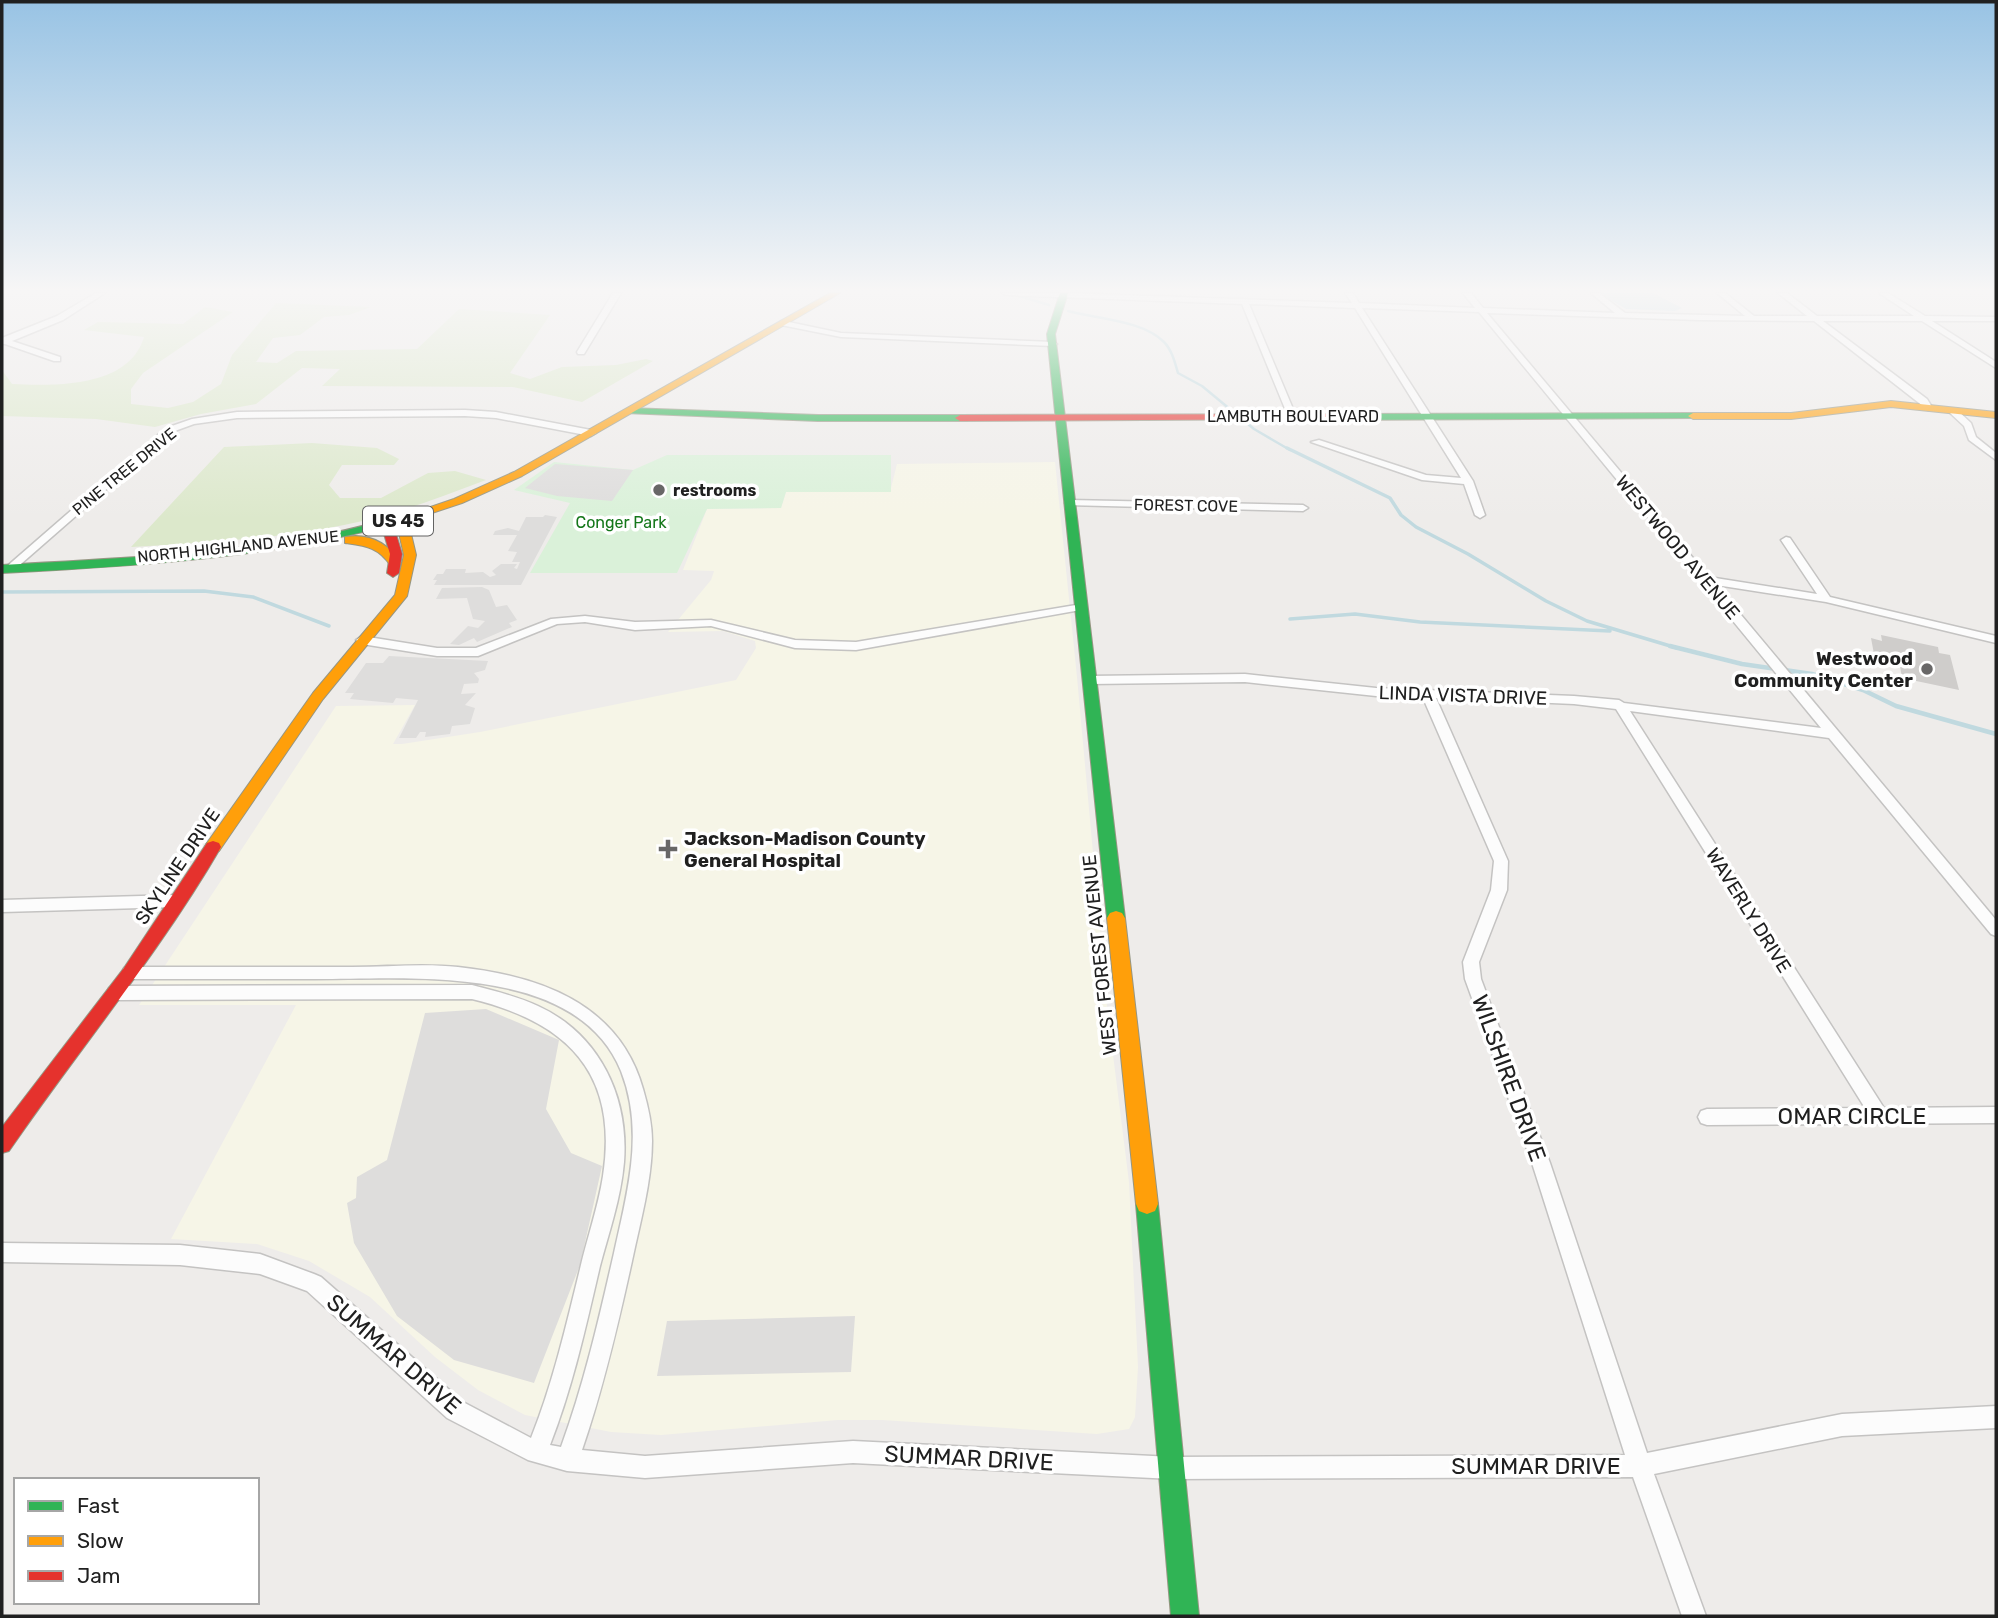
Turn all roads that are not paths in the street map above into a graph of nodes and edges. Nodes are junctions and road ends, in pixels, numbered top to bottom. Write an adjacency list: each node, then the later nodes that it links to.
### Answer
1 (704, 369): 8 (main road, NORTH HIGHLAND AVENUE / US 45)
2 (1055, 369): 11 (main road, WEST FOREST AVENUE)
3 (1272, 369): 12 (street)
4 (1397, 369): 13 (street)
5 (1529, 369): 14 (street, WESTWOOD AVENUE)
6 (1879, 369): 7 (street)
7 (1928, 407): 9 (main road, LAMBUTH BOULEVARD); 14 (main road, LAMBUTH BOULEVARD)
8 (629, 411): 11 (main road, LAMBUTH BOULEVARD); 15 (main road, NORTH HIGHLAND AVENUE / US 45)
9 (1953, 411): 10 (main road, LAMBUTH BOULEVARD); 17 (street)
10 (1996, 415)
11 (1060, 416): 12 (main road, LAMBUTH BOULEVARD); 19 (main road, WEST FOREST AVENUE)
12 (1292, 416): 13 (main road, LAMBUTH BOULEVARD)
13 (1428, 417): 14 (main road, LAMBUTH BOULEVARD); 18 (street)
14 (1569, 417): 27 (street, WESTWOOD AVENUE)
15 (592, 433): 22 (main road, NORTH HIGHLAND AVENUE / US 45); 26 (street, PINE TREE DRIVE)
16 (1316, 442): 18 (street)
17 (1996, 457)
18 (1468, 481): 21 (street)
19 (1070, 503): 20 (street, FOREST COVE); 29 (main road, WEST FOREST AVENUE)
20 (1303, 508)
21 (1480, 515)
22 (395, 522): 23 (main road, NORTH HIGHLAND AVENUE / US 45); 25 (main road); 30 (main road, SKYLINE DRIVE)
23 (311, 540): 25 (main road); 26 (main road, NORTH HIGHLAND AVENUE / US 45)
24 (1786, 540): 28 (street)
25 (395, 563): 30 (main road)
26 (6, 569)
27 (1707, 580): 28 (street); 36 (street, WESTWOOD AVENUE)
28 (1826, 599): 31 (street)
29 (1082, 607): 32 (street); 33 (main road, WEST FOREST AVENUE)
30 (387, 612): 32 (main road, SKYLINE DRIVE)
31 (1996, 639)
32 (362, 640): 37 (main road, SKYLINE DRIVE)
33 (1090, 680): 34 (street, LINDA VISTA DRIVE); 51 (main road, WEST FOREST AVENUE)
34 (1428, 695): 35 (street, LINDA VISTA DRIVE); 50 (street, WILSHIRE DRIVE)
35 (1619, 704): 36 (street, LINDA VISTA DRIVE); 42 (street, WAVERLY DRIVE)
36 (1834, 734): 39 (street, WESTWOOD AVENUE)
37 (176, 901): 38 (street); 40 (main road, SKYLINE DRIVE)
38 (2, 906)
39 (1996, 930)
40 (130, 973): 41 (main road, SKYLINE DRIVE); 49 (street)
41 (115, 993): 45 (main road, SKYLINE DRIVE); 48 (street)
42 (1879, 1115): 43 (street, OMAR CIRCLE); 44 (street, OMAR CIRCLE)
43 (1996, 1115)
44 (1707, 1117)
45 (2, 1144)
46 (2, 1253): 48 (street, SUMMAR DRIVE)
47 (1996, 1417): 50 (street, SUMMAR DRIVE)
48 (536, 1452): 49 (street, SUMMAR DRIVE)
49 (567, 1460): 51 (street, SUMMAR DRIVE)
50 (1640, 1466): 51 (street, SUMMAR DRIVE); 53 (street, WILSHIRE DRIVE)
51 (1173, 1468): 52 (main road, WEST FOREST AVENUE)
52 (1185, 1616)
53 (1694, 1616)

